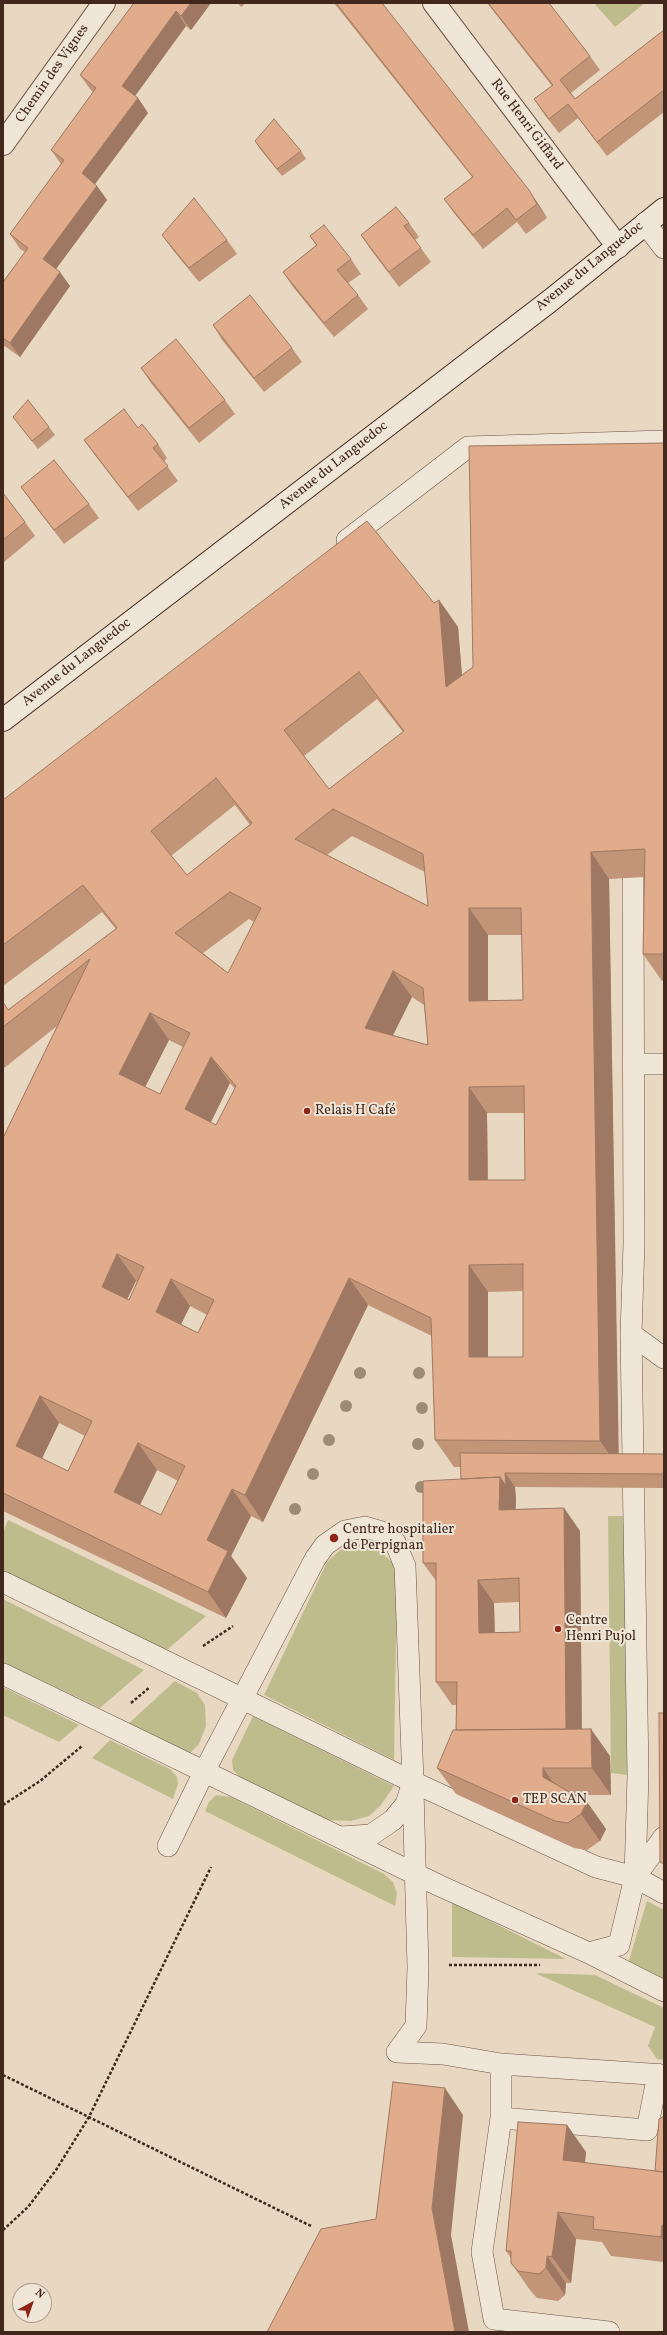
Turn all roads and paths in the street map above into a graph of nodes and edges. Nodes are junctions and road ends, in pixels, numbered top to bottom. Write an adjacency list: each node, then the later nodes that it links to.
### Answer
1 (104, 3): 3 (main road, Chemin des Vignes)
2 (434, 3): 6 (main road, Rue Henri Giffard)
3 (3, 144)
4 (664, 209): 5 (main road, Avenue du Languedoc)
5 (645, 223): 6 (main road, Avenue du Languedoc); 7 (lane)
6 (618, 247): 10 (main road, Avenue du Languedoc)
7 (664, 248)
8 (664, 441): 9 (lane)
9 (330, 554)
10 (3, 720)
11 (633, 877): 12 (lane)
12 (634, 1064): 13 (lane); 14 (lane)
13 (664, 1064)
14 (631, 1334): 15 (lane); 26 (lane)
15 (664, 1358)
16 (3, 1582): 18 (lane)
17 (3, 1674): 19 (lane)
18 (242, 1699): 19 (lane); 20 (lane); 20 (lane)
19 (204, 1772): 21 (lane); 23 (lane)
20 (413, 1782): 21 (lane); 25 (lane); 26 (lane)
21 (340, 1837): 25 (lane)
22 (664, 1837): 26 (lane)
23 (168, 1846)
24 (211, 1867): 33 (path)
25 (415, 1874): 28 (lane); 30 (lane)
26 (635, 1877): 27 (lane); 28 (lane)
27 (664, 1893)
28 (589, 1953): 29 (lane)
29 (664, 1991)
30 (500, 2064): 32 (lane); 34 (lane)
31 (3, 2075): 33 (path)
32 (661, 2075): 34 (lane)
33 (89, 2117): 35 (path); 36 (path)
34 (501, 2118): 37 (lane)
35 (311, 2226)
36 (3, 2230)
37 (608, 2332)

